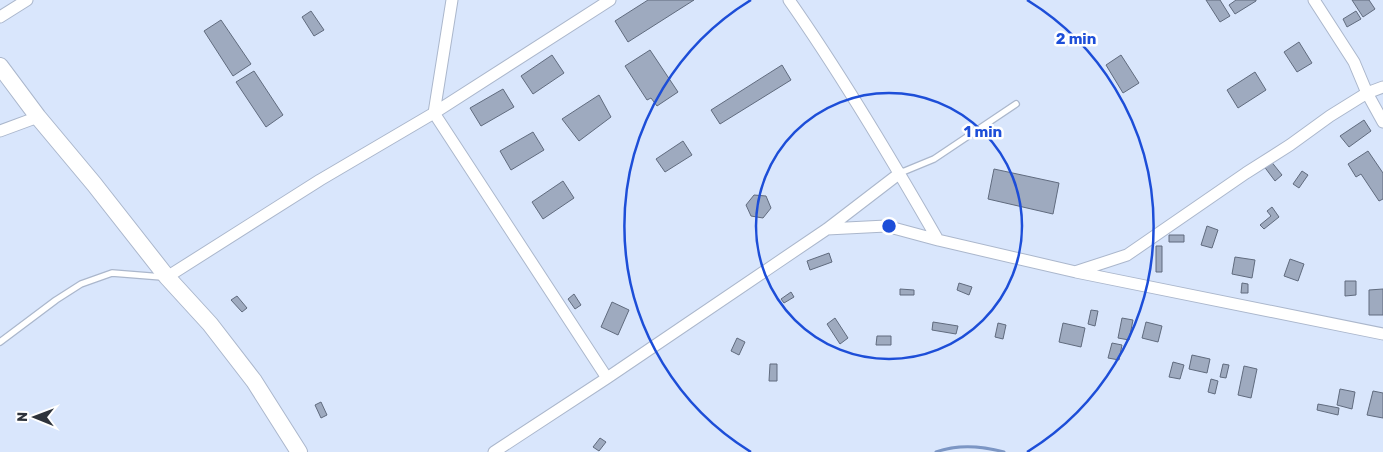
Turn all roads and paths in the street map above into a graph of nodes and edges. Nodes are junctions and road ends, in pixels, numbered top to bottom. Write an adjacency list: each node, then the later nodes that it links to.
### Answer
1 (27, 0): 6 (street)
2 (452, 0): 11 (street)
3 (610, 0): 11 (street)
4 (789, 0): 15 (street)
5 (1314, 0): 9 (street)
6 (0, 17)
7 (0, 66): 12 (main road)
8 (1383, 87): 9 (street)
9 (1367, 93): 13 (street); 18 (street)
10 (1016, 104): 15 (lane)
11 (434, 112): 19 (street); 22 (street)
12 (38, 117): 14 (street); 19 (main road)
13 (1383, 122)
14 (0, 131)
15 (900, 173): 16 (street); 17 (street)
16 (827, 229): 17 (street); 22 (street)
17 (938, 240): 18 (street)
18 (1076, 272): 20 (street)
19 (167, 277): 21 (lane); 23 (main road)
20 (1383, 334)
21 (0, 342)
22 (607, 378): 24 (street)
23 (299, 452)
24 (494, 452)

